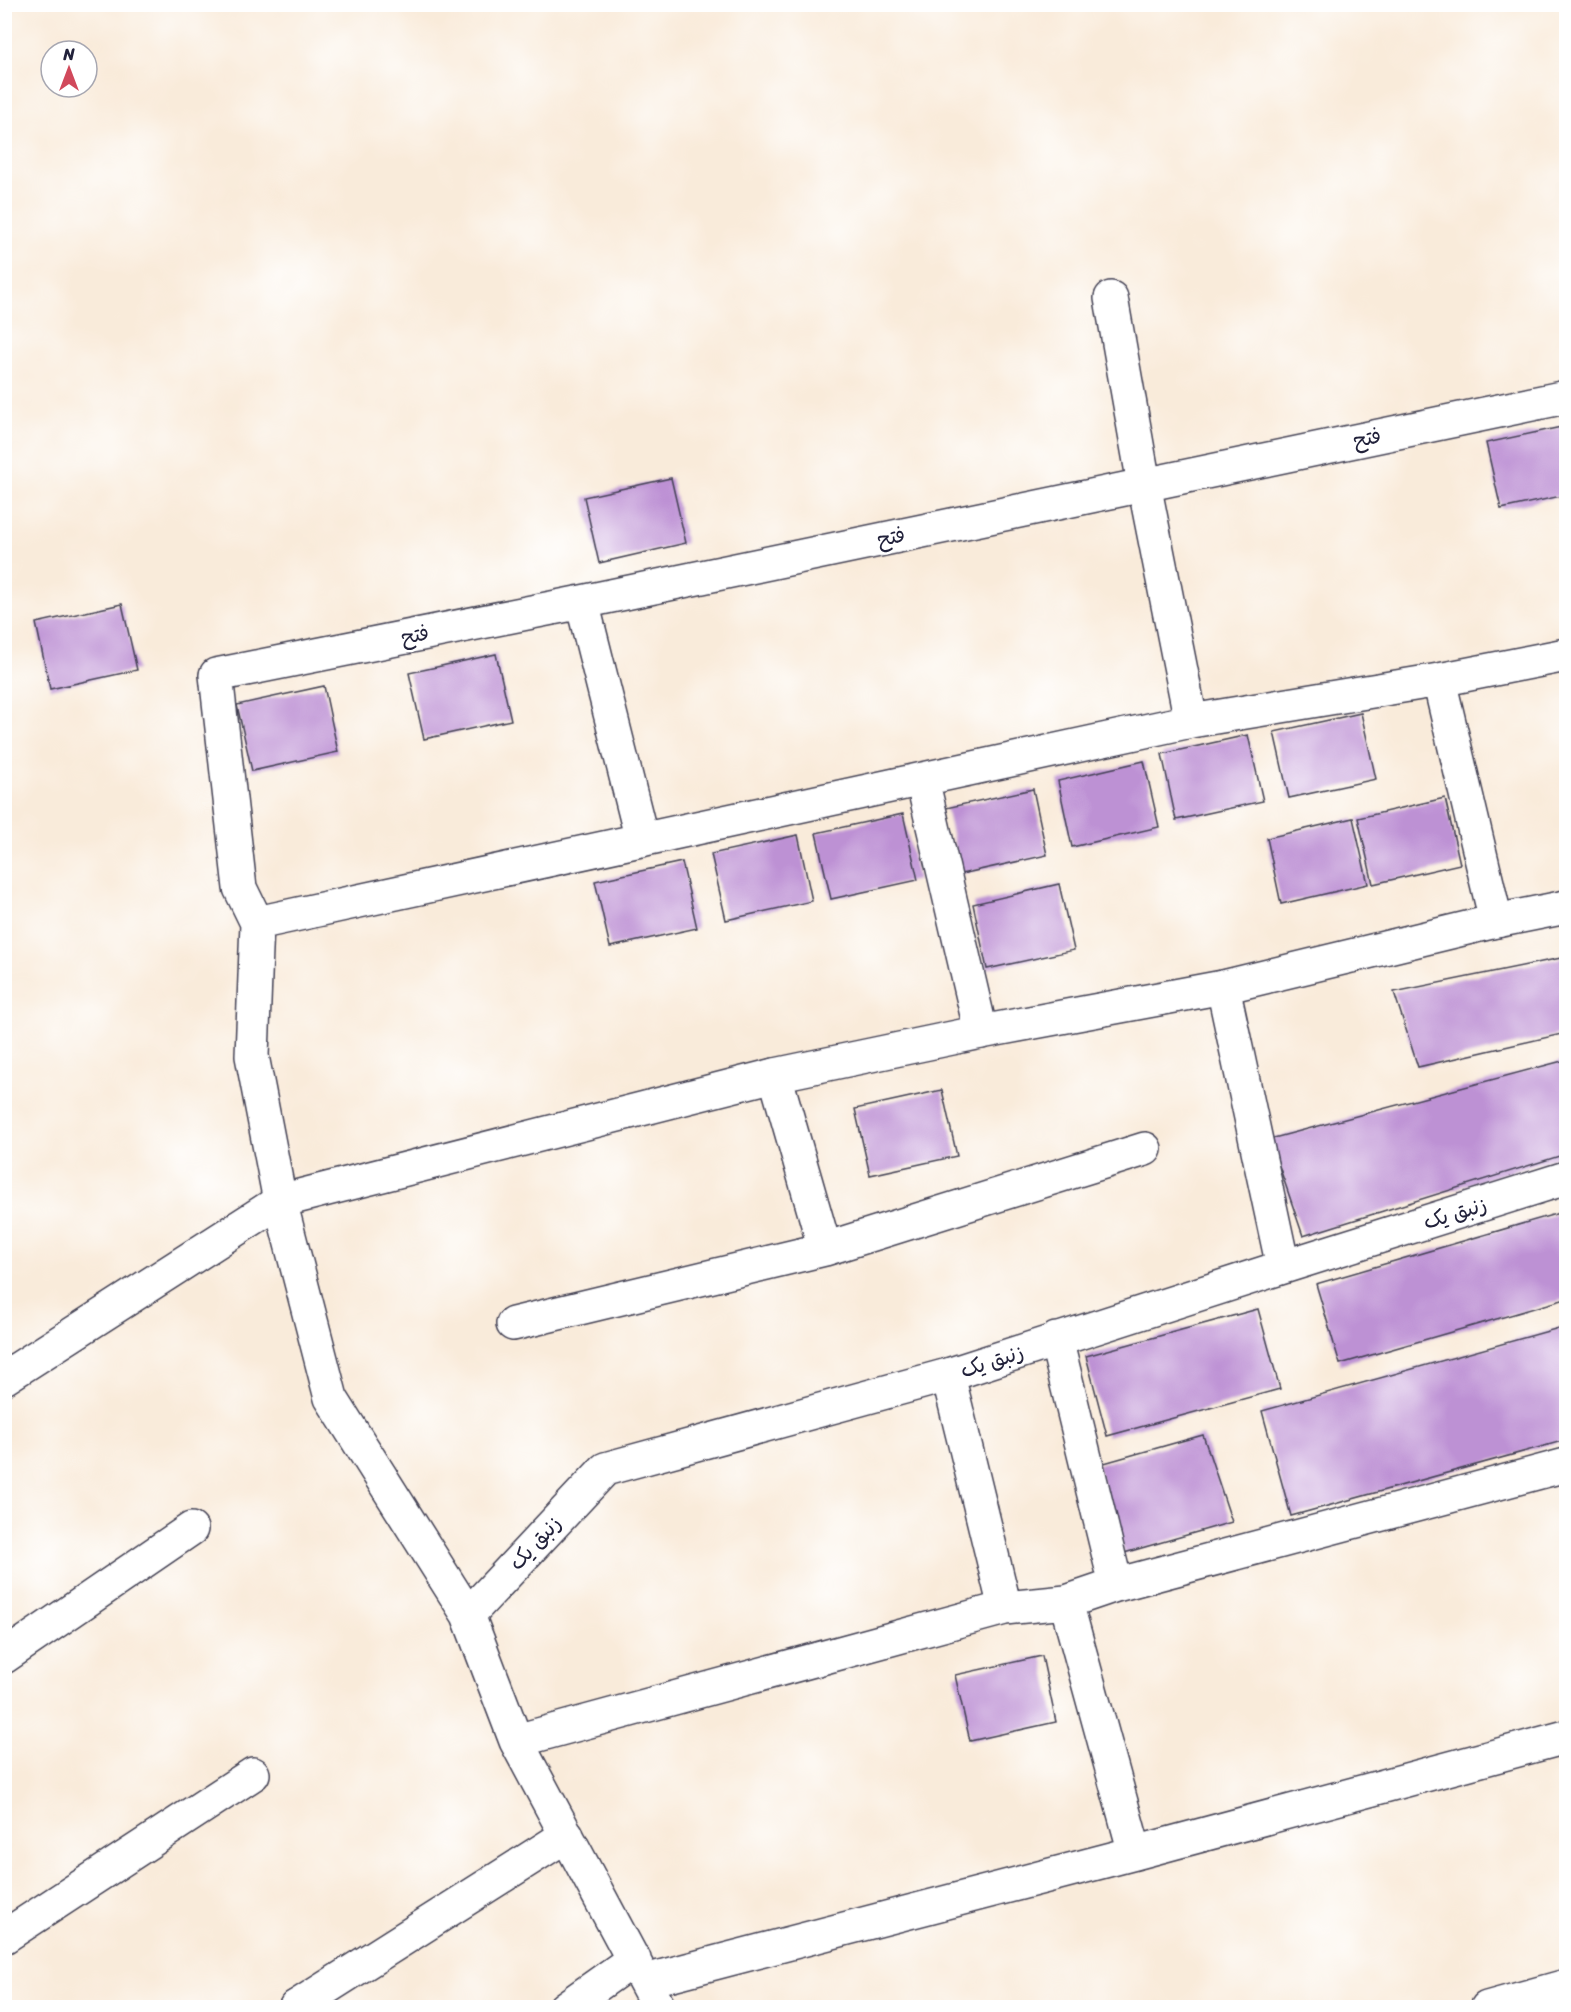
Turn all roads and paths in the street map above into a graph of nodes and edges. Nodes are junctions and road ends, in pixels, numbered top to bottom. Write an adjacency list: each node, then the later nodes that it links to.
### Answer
1 (1111, 298): 3 (street)
2 (1566, 397): 3 (street, فتح)
3 (1144, 484): 4 (street, فتح); 7 (street)
4 (582, 602): 9 (street); 12 (street, فتح)
5 (1566, 655): 6 (street)
6 (1439, 680): 7 (street); 11 (street)
7 (1191, 722): 8 (street)
8 (922, 779): 9 (street); 14 (street)
9 (642, 840): 12 (street)
10 (1566, 907): 11 (street)
11 (1496, 921): 13 (street)
12 (257, 923): 18 (street)
13 (1223, 987): 14 (street); 20 (street)
14 (981, 1032): 15 (street)
15 (775, 1075): 18 (street); 19 (street)
16 (1145, 1149): 19 (street)
17 (1566, 1178): 20 (street, زنبق یک)
18 (280, 1201): 24 (street); 30 (street)
19 (825, 1249): 21 (street)
20 (1283, 1267): 22 (street, زنبق یک)
21 (513, 1324)
22 (1056, 1340): 23 (street, زنبق یک); 27 (street)
23 (948, 1375): 29 (street); 30 (street, زنبق یک)
24 (4, 1378)
25 (1566, 1465): 27 (street)
26 (191, 1529): 31 (street)
27 (1116, 1585): 28 (street)
28 (1066, 1602): 29 (street); 36 (street)
29 (1005, 1608): 33 (street)
30 (468, 1615): 33 (street)
31 (4, 1657)
32 (1566, 1737): 36 (street)
33 (516, 1741): 35 (street)
34 (253, 1774): 37 (street)
35 (567, 1835): 38 (street); 40 (street)
36 (1135, 1853): 38 (street)
37 (4, 1937)
38 (646, 1983): 41 (street)
39 (1566, 1986): 42 (street)
40 (297, 2007)
41 (565, 2007)
42 (1486, 2007)

